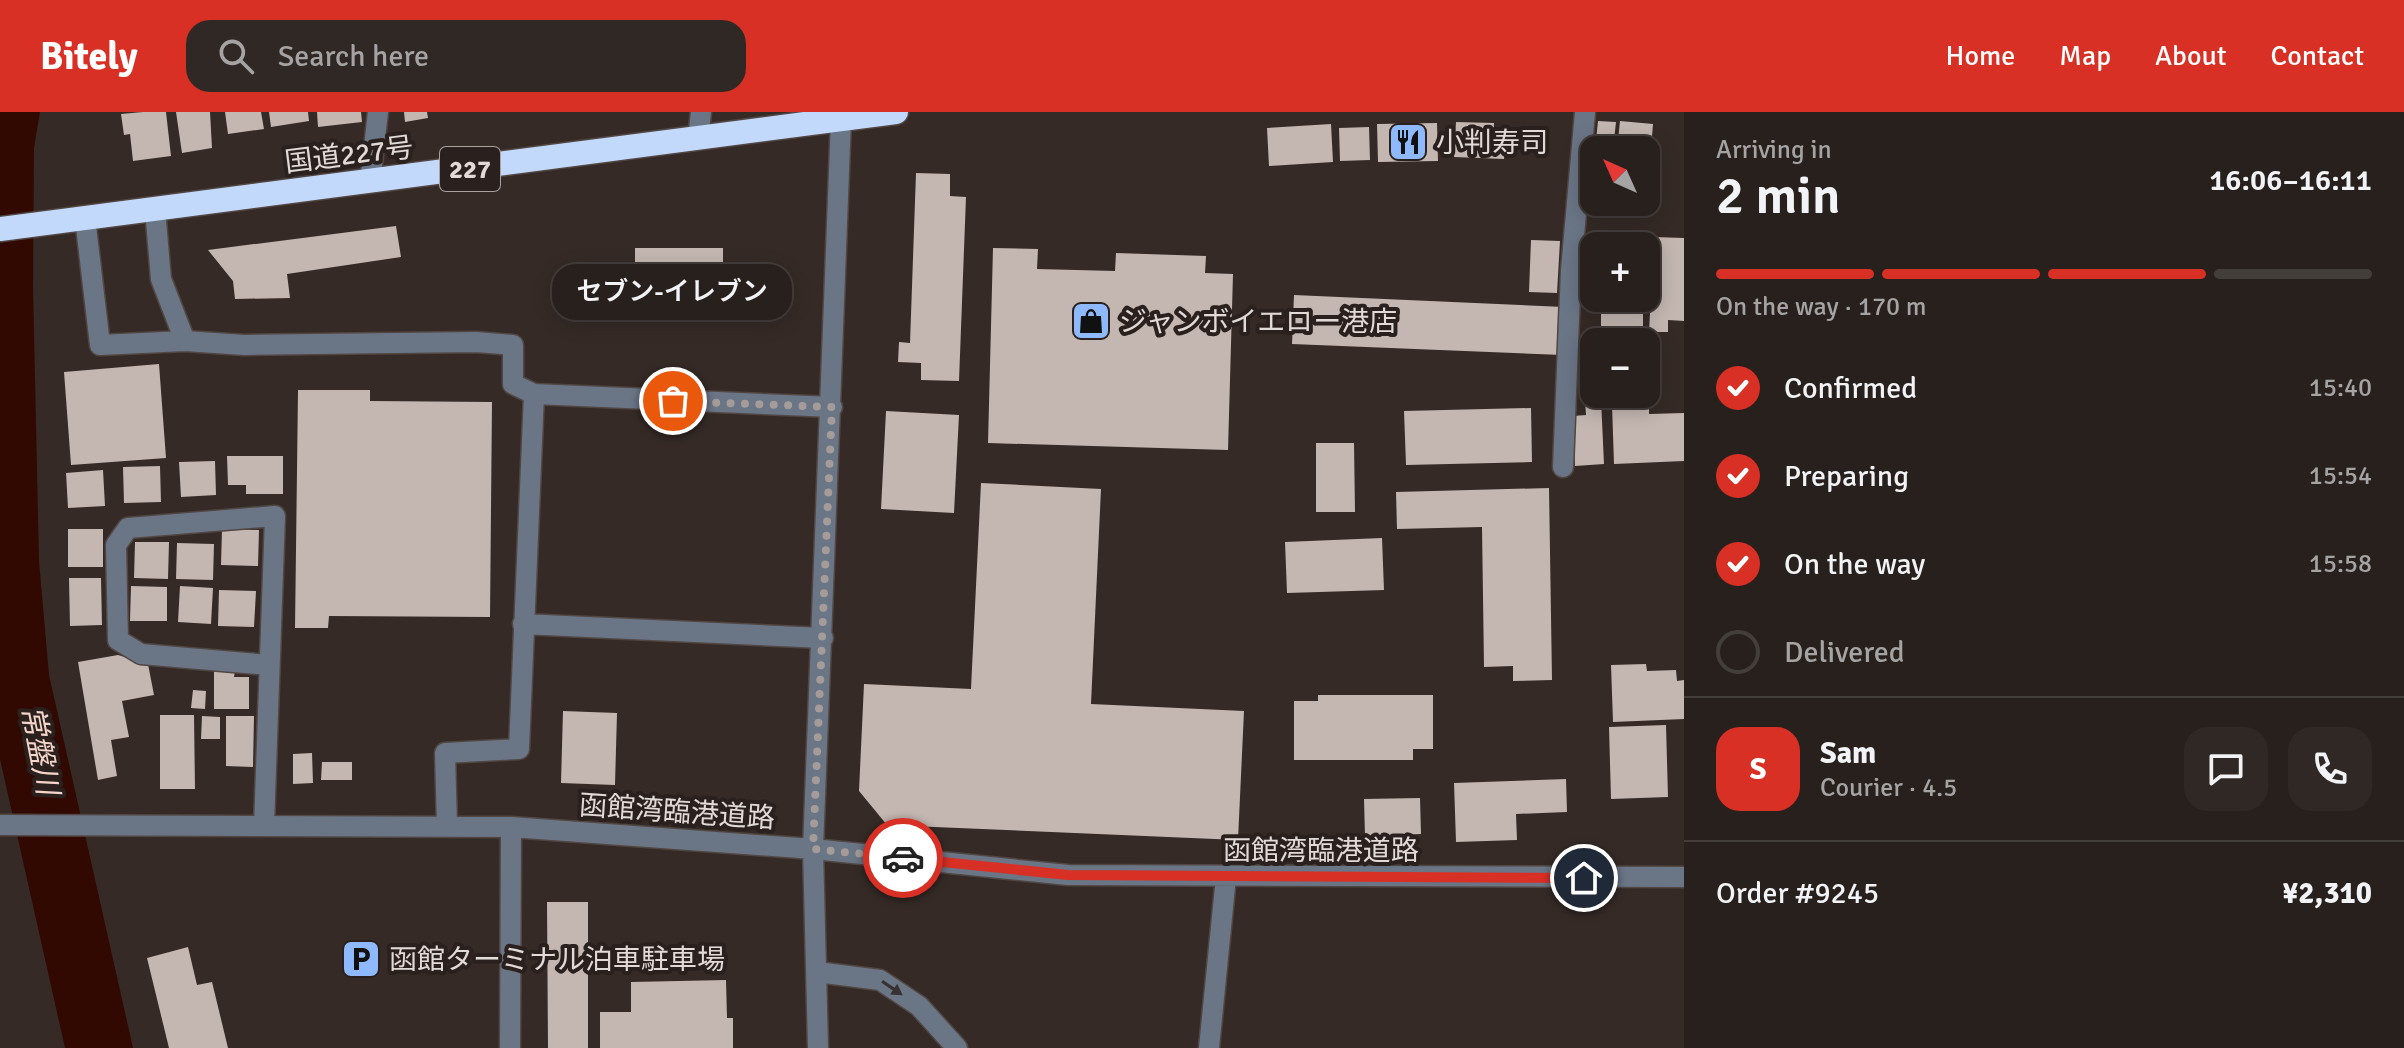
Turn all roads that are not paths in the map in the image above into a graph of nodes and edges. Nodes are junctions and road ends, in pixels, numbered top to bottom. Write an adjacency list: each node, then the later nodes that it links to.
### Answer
1 (378, 112): 7 (street)
2 (701, 112): 6 (street)
3 (896, 112): 5 (highway, 国道227号 / 227)
4 (1585, 112): 14 (street)
5 (841, 119): 6 (highway, 国道227号 / 227); 13 (street)
6 (698, 139): 7 (highway, 国道227号 / 227)
7 (370, 182): 8 (highway, 国道227号 / 227)
8 (155, 209): 9 (highway, 国道227号 / 227); 11 (street)
9 (85, 218): 10 (highway, 国道227号 / 227); 11 (street)
10 (0, 229)
11 (185, 341): 12 (street)
12 (534, 394): 13 (street); 15 (street)
13 (832, 407): 16 (street)
14 (1563, 467)
15 (523, 624): 16 (street); 20 (street)
16 (823, 638): 22 (street)
17 (269, 665): 17 (street); 19 (street)
18 (0, 825): 19 (street, 函館湾臨港道路)
19 (264, 826): 20 (street, 函館湾臨港道路)
20 (447, 826): 21 (street, 函館湾臨港道路)
21 (511, 827): 22 (street, 函館湾臨港道路); 26 (street)
22 (813, 849): 23 (street, 函館湾臨港道路); 25 (street)
23 (1226, 877): 24 (street, 函館湾臨港道路); 29 (street)
24 (1684, 877)
25 (817, 972): 27 (street); 28 (street, one-way to 28)
26 (510, 1048)
27 (818, 1048)
28 (957, 1048)
29 (1209, 1048)

